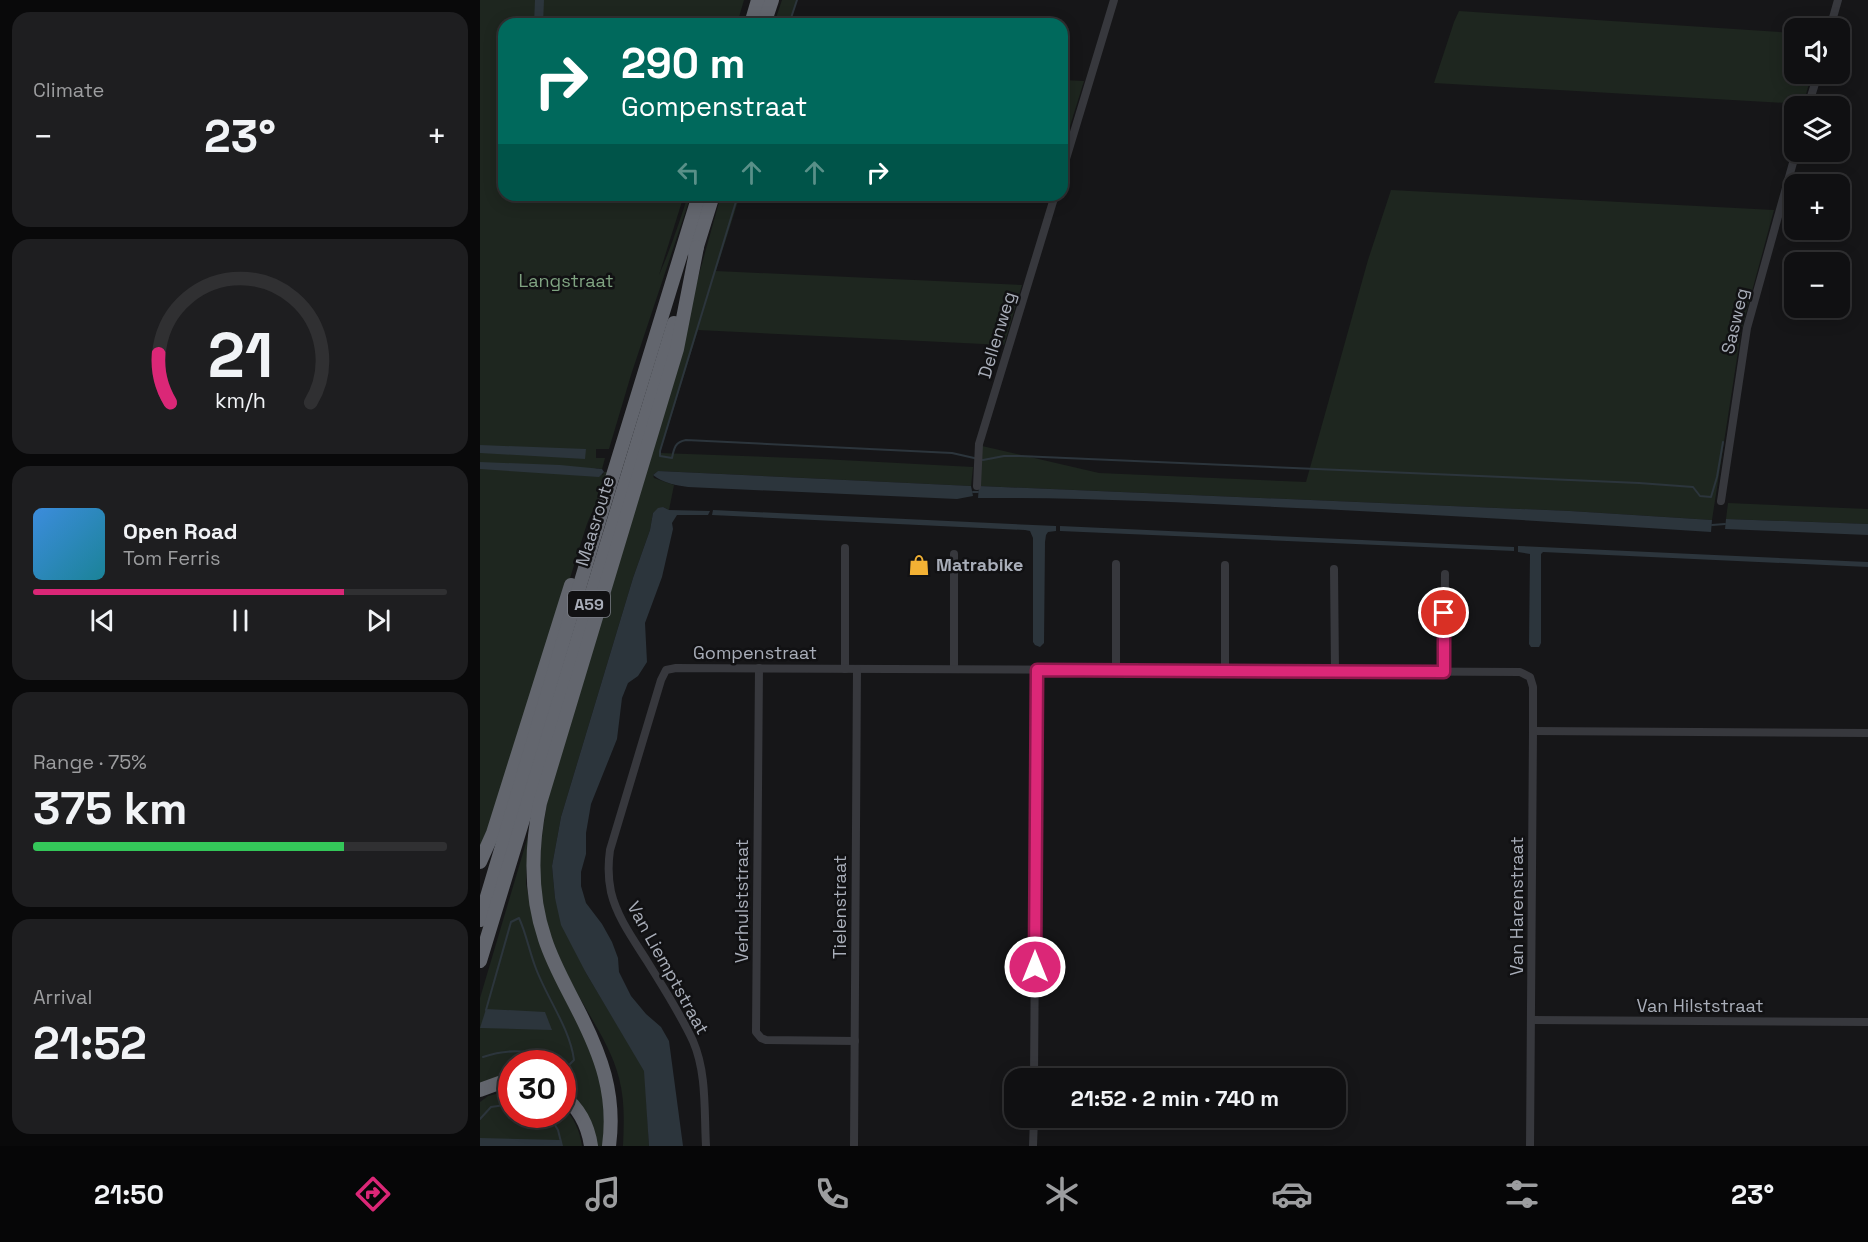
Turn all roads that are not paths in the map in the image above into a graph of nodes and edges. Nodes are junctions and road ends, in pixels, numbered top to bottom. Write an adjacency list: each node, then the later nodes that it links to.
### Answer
1 (758, 0): 5 (highway)
2 (772, 0): 6 (highway)
3 (1114, 0): 8 (street)
4 (1838, 0): 7 (street)
5 (753, 18)
6 (766, 18)
7 (1833, 18)
8 (1068, 152)
9 (1793, 162): 15 (street, Sasweg)
10 (697, 201): 16 (highway, Maasroute / A59)
11 (711, 201): 13 (highway, Maasroute / A59)
12 (1053, 201): 14 (street, Dellenweg)
13 (697, 247): 38 (highway, Maasroute / A59); 39 (highway, A59)
14 (977, 486)
15 (1721, 501)
16 (599, 521): 36 (highway, A59); 37 (highway, Maasroute / A59)
17 (845, 548): 24 (street)
18 (954, 554): 26 (street)
19 (1116, 564): 29 (street)
20 (1225, 565): 30 (street)
21 (1334, 569): 31 (street)
22 (1445, 574): 32 (street)
23 (759, 668): 24 (street, Gompenstraat); 27 (street, Gompenstraat); 42 (street, Verhulststraat)
24 (845, 669): 25 (street, Gompenstraat)
25 (857, 669): 26 (street, Gompenstraat); 42 (street, Tielenstraat)
26 (954, 669): 28 (street, Gompenstraat)
27 (666, 670): 51 (street, Van Liemptstraat)
28 (1037, 670): 29 (street, Gompenstraat); 43 (street)
29 (1116, 670): 30 (street, Gompenstraat)
30 (1225, 671): 31 (street, Gompenstraat)
31 (1335, 671): 32 (street, Gompenstraat)
32 (1444, 672): 33 (street, Gompenstraat)
33 (1520, 672): 34 (street, Van Harenstraat)
34 (1533, 731): 35 (street); 40 (street, Van Harenstraat)
35 (1868, 733)
36 (480, 862)
37 (480, 920)
38 (480, 962)
39 (579, 1011): 49 (highway, A59); 50 (highway, A59)
40 (1532, 1020): 41 (street, Van Hilststraat); 54 (street, Van Harenstraat)
41 (1868, 1022)
42 (855, 1041): 52 (street, Tielenstraat)
43 (1034, 1068)
44 (498, 1083): 45 (highway)
45 (480, 1090)
46 (576, 1109): 48 (highway)
47 (1034, 1128): 53 (street)
48 (591, 1146)
49 (609, 1146)
50 (618, 1146)
51 (706, 1146)
52 (854, 1146)
53 (1033, 1146)
54 (1530, 1146)

